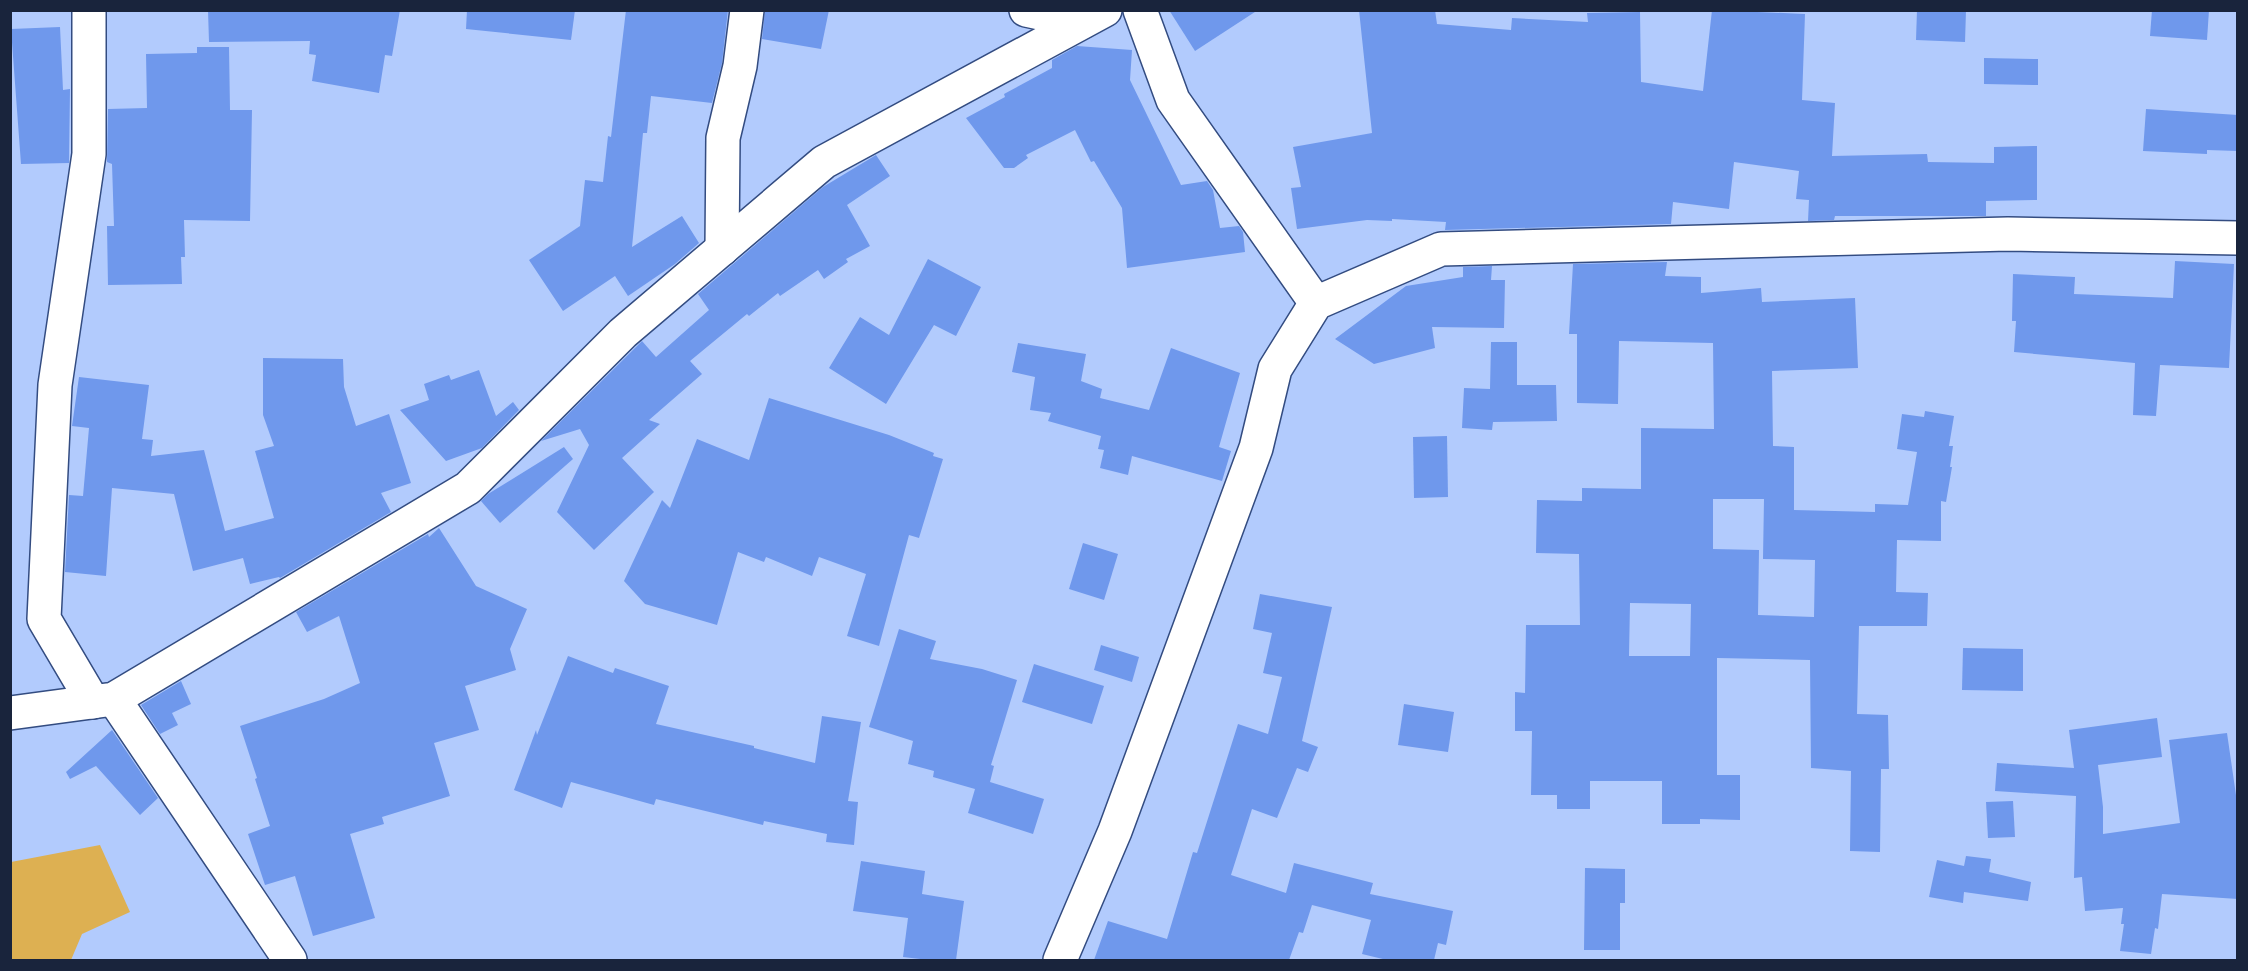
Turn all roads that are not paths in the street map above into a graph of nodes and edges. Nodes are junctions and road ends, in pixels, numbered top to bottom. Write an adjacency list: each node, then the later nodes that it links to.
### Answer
1 (89, 10): 9 (street)
2 (747, 10): 7 (street)
3 (1026, 10): 5 (street)
4 (1140, 10): 8 (street)
5 (1094, 16): 7 (street)
6 (2238, 238): 8 (street)
7 (722, 249): 9 (street)
8 (1316, 303): 12 (street)
9 (104, 700): 10 (street); 11 (street)
10 (10, 713)
11 (290, 960)
12 (1060, 960)

